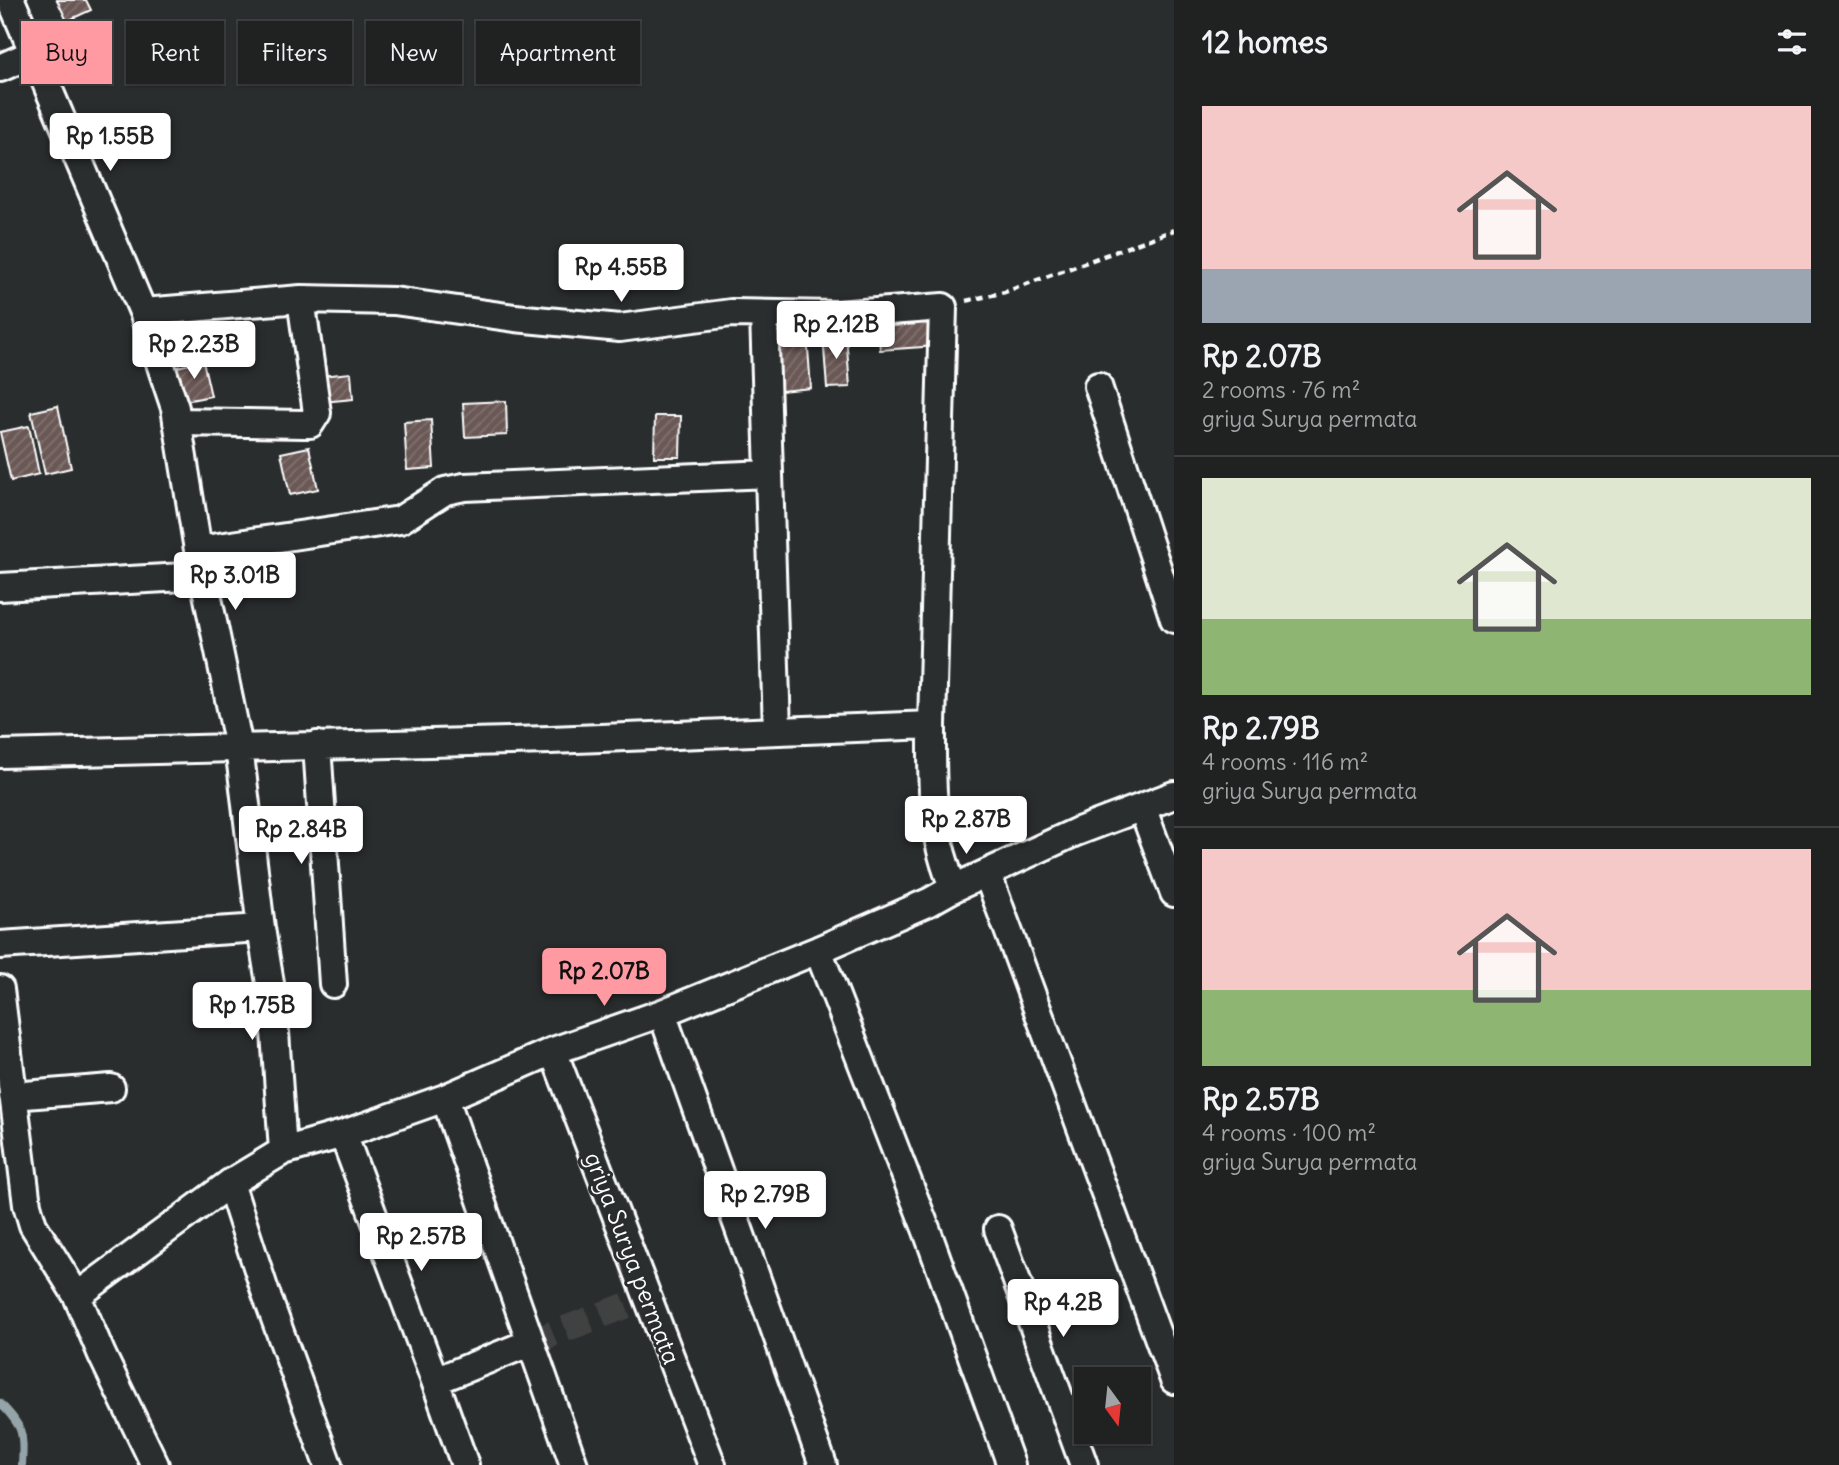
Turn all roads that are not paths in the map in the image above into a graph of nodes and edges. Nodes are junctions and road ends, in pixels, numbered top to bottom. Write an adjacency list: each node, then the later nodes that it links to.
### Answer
1 (10, 0): 2 (street)
2 (21, 24)
3 (21, 59): 4 (street)
4 (0, 68)
5 (47, 84): 7 (street)
6 (301, 299): 7 (street); 8 (street); 10 (street)
7 (143, 312): 10 (street)
8 (764, 314): 11 (street); 16 (street)
9 (1098, 386): 15 (street)
10 (177, 422): 12 (street)
11 (769, 474): 12 (street); 17 (street)
12 (198, 550): 13 (street)
13 (203, 576): 14 (street); 19 (street)
14 (0, 587)
15 (1174, 619)
16 (932, 725): 17 (street); 24 (street)
17 (777, 731): 18 (street)
18 (317, 745): 19 (street); 29 (street)
19 (239, 747): 20 (street); 26 (street)
20 (0, 754)
21 (1174, 795): 22 (street)
22 (1142, 807): 23 (street); 25 (street)
23 (986, 873): 24 (street); 42 (street)
24 (954, 888): 28 (street)
25 (1174, 893)
26 (261, 928): 27 (street); 37 (street)
27 (0, 945)
28 (818, 950): 31 (street); 50 (street)
29 (333, 984)
30 (0, 989): 34 (street)
31 (662, 1013): 32 (street); 49 (street)
32 (554, 1051): 35 (street); 48 (street, griya Surya permata)
33 (111, 1088): 34 (street)
34 (13, 1096): 40 (street)
35 (444, 1098): 36 (street); 41 (street)
36 (344, 1134): 37 (street); 43 (street)
37 (283, 1151): 38 (street)
38 (230, 1183): 40 (street); 45 (street)
39 (998, 1229): 51 (street)
40 (78, 1296): 44 (street)
41 (530, 1343): 43 (street); 47 (street)
42 (1174, 1380)
43 (435, 1381): 46 (street)
44 (155, 1465)
45 (328, 1465)
46 (465, 1465)
47 (574, 1465)
48 (712, 1465)
49 (823, 1465)
50 (1010, 1465)
51 (1084, 1465)

